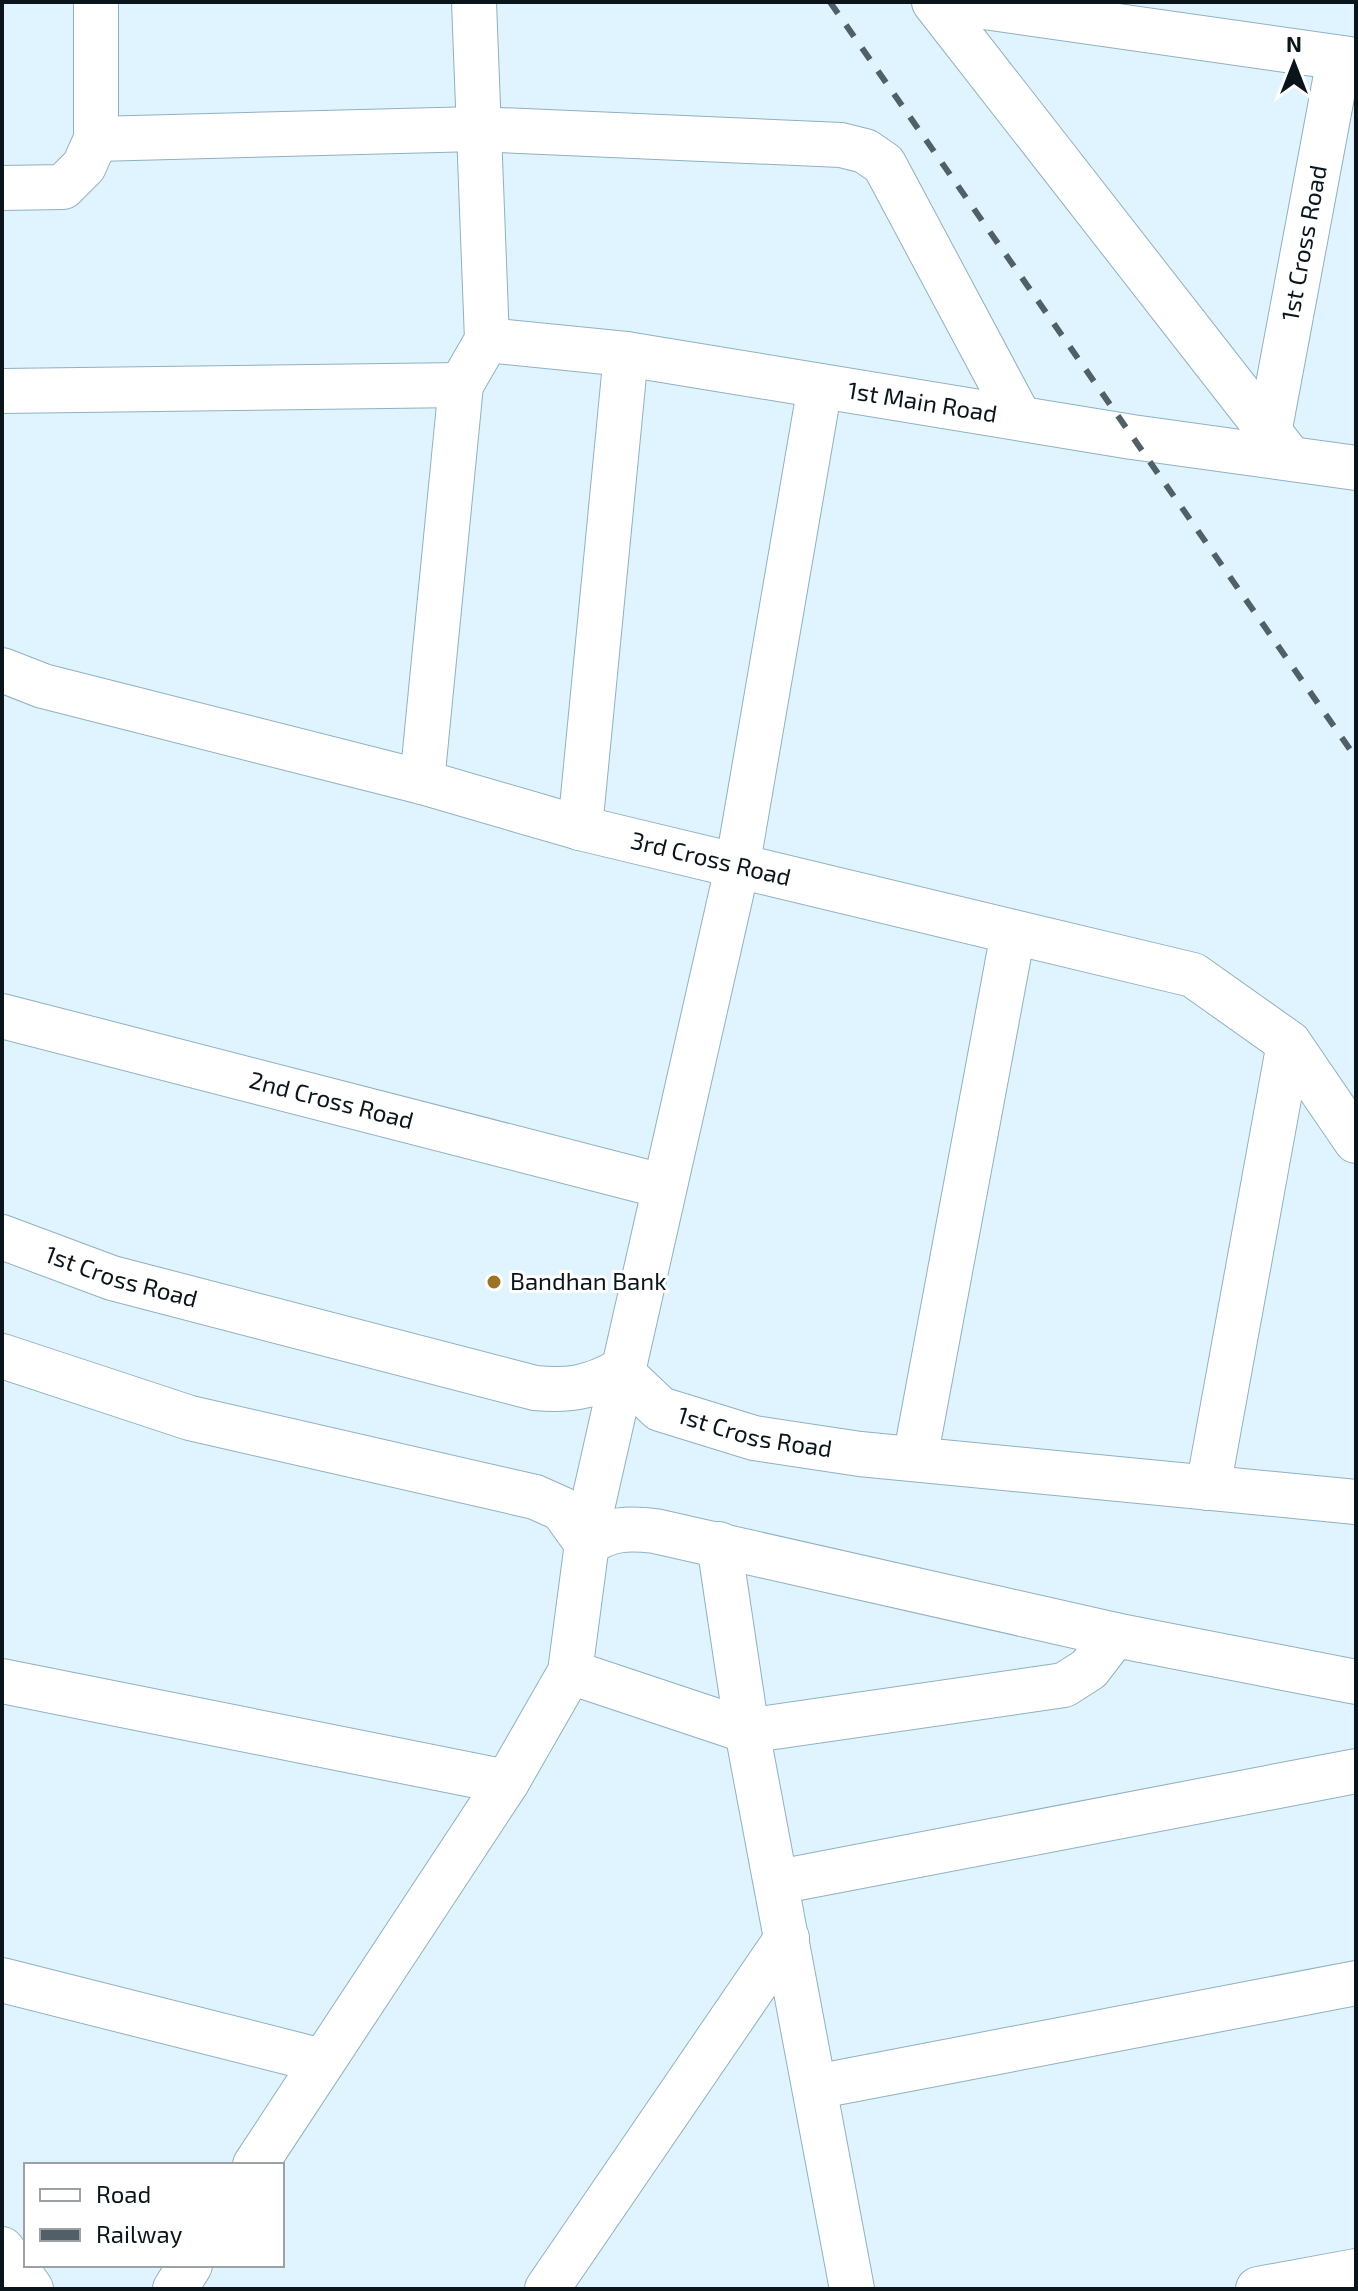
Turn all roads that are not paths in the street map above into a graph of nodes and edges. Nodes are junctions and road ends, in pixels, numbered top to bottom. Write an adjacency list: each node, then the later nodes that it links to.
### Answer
1 (96, 2): 7 (street)
2 (474, 2): 6 (street)
3 (934, 2): 15 (street)
4 (949, 2): 5 (street)
5 (1348, 60): 15 (street, 1st Cross Road)
6 (477, 129): 7 (street); 9 (street); 14 (street)
7 (96, 139): 8 (street)
8 (2, 188)
9 (487, 340): 10 (street, 1st Main Road); 11 (street)
10 (626, 354): 12 (street, 1st Main Road); 19 (street)
11 (461, 385): 13 (street); 18 (street)
12 (820, 386): 14 (street, 1st Main Road); 20 (street)
13 (2, 391)
14 (1019, 417): 15 (street, 1st Main Road)
15 (1279, 442): 16 (street, 1st Main Road)
16 (1356, 468)
17 (2, 670): 18 (street, 3rd Cross Road)
18 (422, 782): 19 (street, 3rd Cross Road)
19 (580, 828): 20 (street, 3rd Cross Road)
20 (737, 868): 21 (street, 3rd Cross Road); 25 (street)
21 (1013, 933): 23 (street, 3rd Cross Road); 29 (street)
22 (2, 1016): 25 (street, 2nd Cross Road)
23 (1289, 1043): 24 (street, 3rd Cross Road); 30 (street)
24 (1356, 1141)
25 (662, 1186): 28 (street)
26 (2, 1237): 28 (street, 1st Cross Road)
27 (2, 1356): 32 (street)
28 (618, 1382): 29 (street, 1st Cross Road); 32 (street)
29 (915, 1459): 30 (street, 1st Cross Road)
30 (1208, 1488): 31 (street, 1st Cross Road)
31 (1356, 1502)
32 (589, 1528): 33 (street); 35 (street)
33 (719, 1544): 34 (street); 38 (street)
34 (1115, 1635): 37 (street); 38 (street)
35 (570, 1672): 38 (street); 40 (street)
36 (2, 1681): 40 (street)
37 (1356, 1682)
38 (747, 1731): 41 (street)
39 (1356, 1771): 41 (street)
40 (507, 1782): 45 (street)
41 (778, 1882): 42 (street)
42 (787, 1938): 46 (street); 53 (street)
43 (2, 1980): 45 (street)
44 (1356, 1983): 46 (street)
45 (322, 2061): 47 (street)
46 (815, 2087): 54 (street)
47 (256, 2163)
48 (2, 2249): 51 (street)
49 (189, 2267): 52 (street)
50 (1356, 2271): 55 (street)
51 (31, 2289)
52 (175, 2289)
53 (547, 2289)
54 (852, 2289)
55 (1258, 2289)

